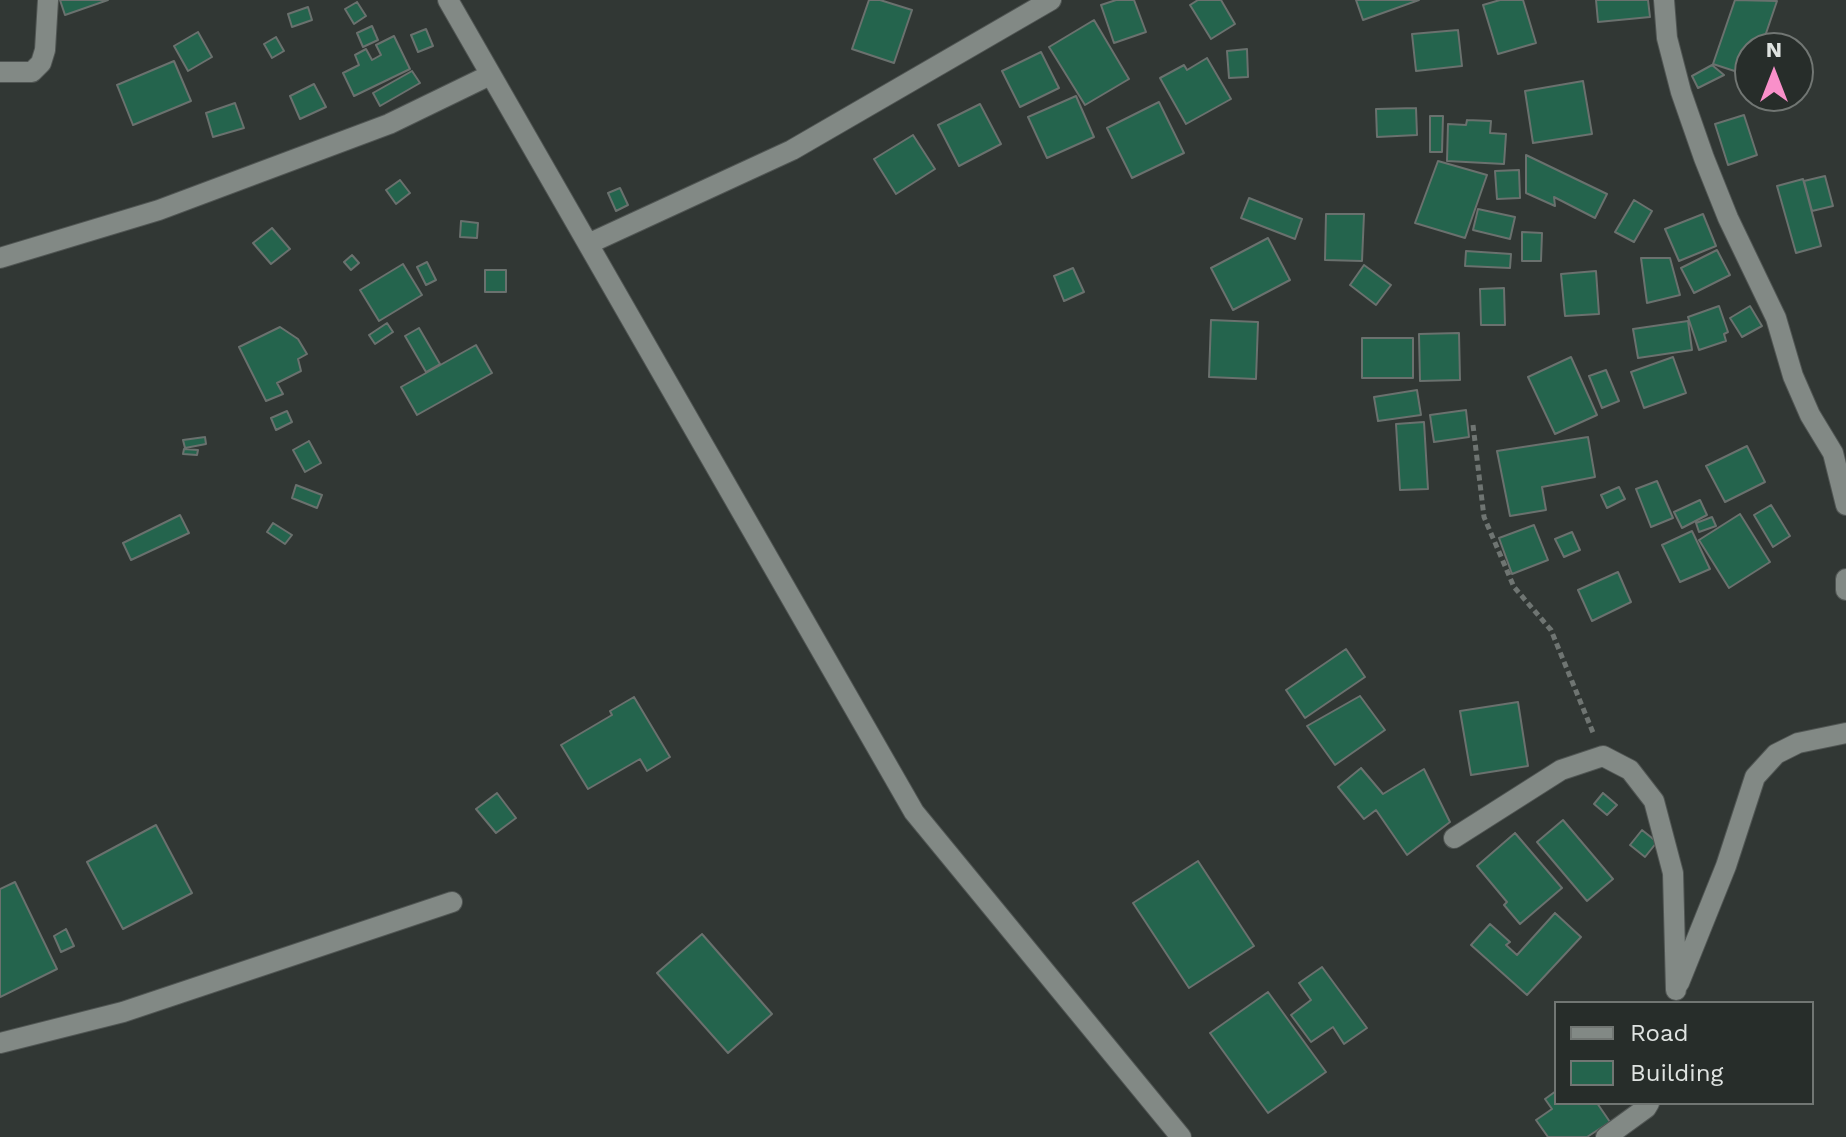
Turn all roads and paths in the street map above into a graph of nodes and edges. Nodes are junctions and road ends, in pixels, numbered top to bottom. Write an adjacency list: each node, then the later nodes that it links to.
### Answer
1 (48, 0): 5 (street)
2 (448, 0): 6 (street)
3 (1051, 0): 7 (street)
4 (1664, 0): 10 (street)
5 (0, 72)
6 (490, 75): 7 (street); 8 (street)
7 (588, 244): 20 (street)
8 (0, 258)
9 (1473, 425): 14 (path)
10 (1846, 505)
11 (1846, 579): 12 (street)
12 (1846, 590)
13 (1846, 733): 17 (street)
14 (1603, 756): 15 (street); 17 (street)
15 (1454, 838)
16 (452, 902): 18 (street)
17 (1675, 996)
18 (0, 1043)
19 (1648, 1105): 21 (street)
20 (1181, 1137)
21 (1606, 1137)

